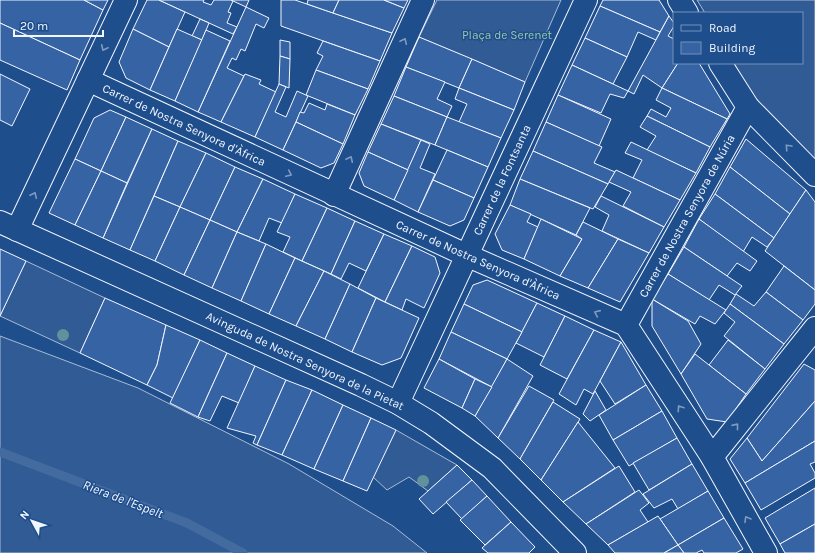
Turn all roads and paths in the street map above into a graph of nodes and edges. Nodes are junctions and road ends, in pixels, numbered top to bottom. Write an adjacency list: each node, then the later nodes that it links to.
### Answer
1 (126, 0): 7 (street, one-way to 7)
2 (423, 0): 10 (street, one-way to 2)
3 (586, 0): 12 (street, Carrer de la Fontsanta)
4 (679, 0): 5 (street)
5 (686, 12)
6 (721, 64): 8 (street)
7 (88, 80): 10 (street, Carrer de Nostra Senyora d'Àfrica, one-way to 10); 11 (street, one-way to 7)
8 (748, 107): 9 (street, one-way to 8); 13 (street, Carrer de Nostra Senyora de Núria)
9 (815, 175)
10 (334, 195): 12 (street, Carrer de Nostra Senyora d'Àfrica)
11 (9, 226): 15 (street, Avinguda de Nostra Senyora de la Pietat)
12 (466, 255): 13 (street, Carrer de Nostra Senyora d'Àfrica, one-way to 12); 15 (street, Carrer de la Fontsanta)
13 (626, 326): 16 (street, one-way to 13)
14 (815, 328): 16 (street, one-way to 14)
15 (398, 403): 17 (street, Avinguda de Nostra Senyora de la Pietat)
16 (712, 457): 18 (street, one-way to 16)
17 (575, 553)
18 (766, 553)

